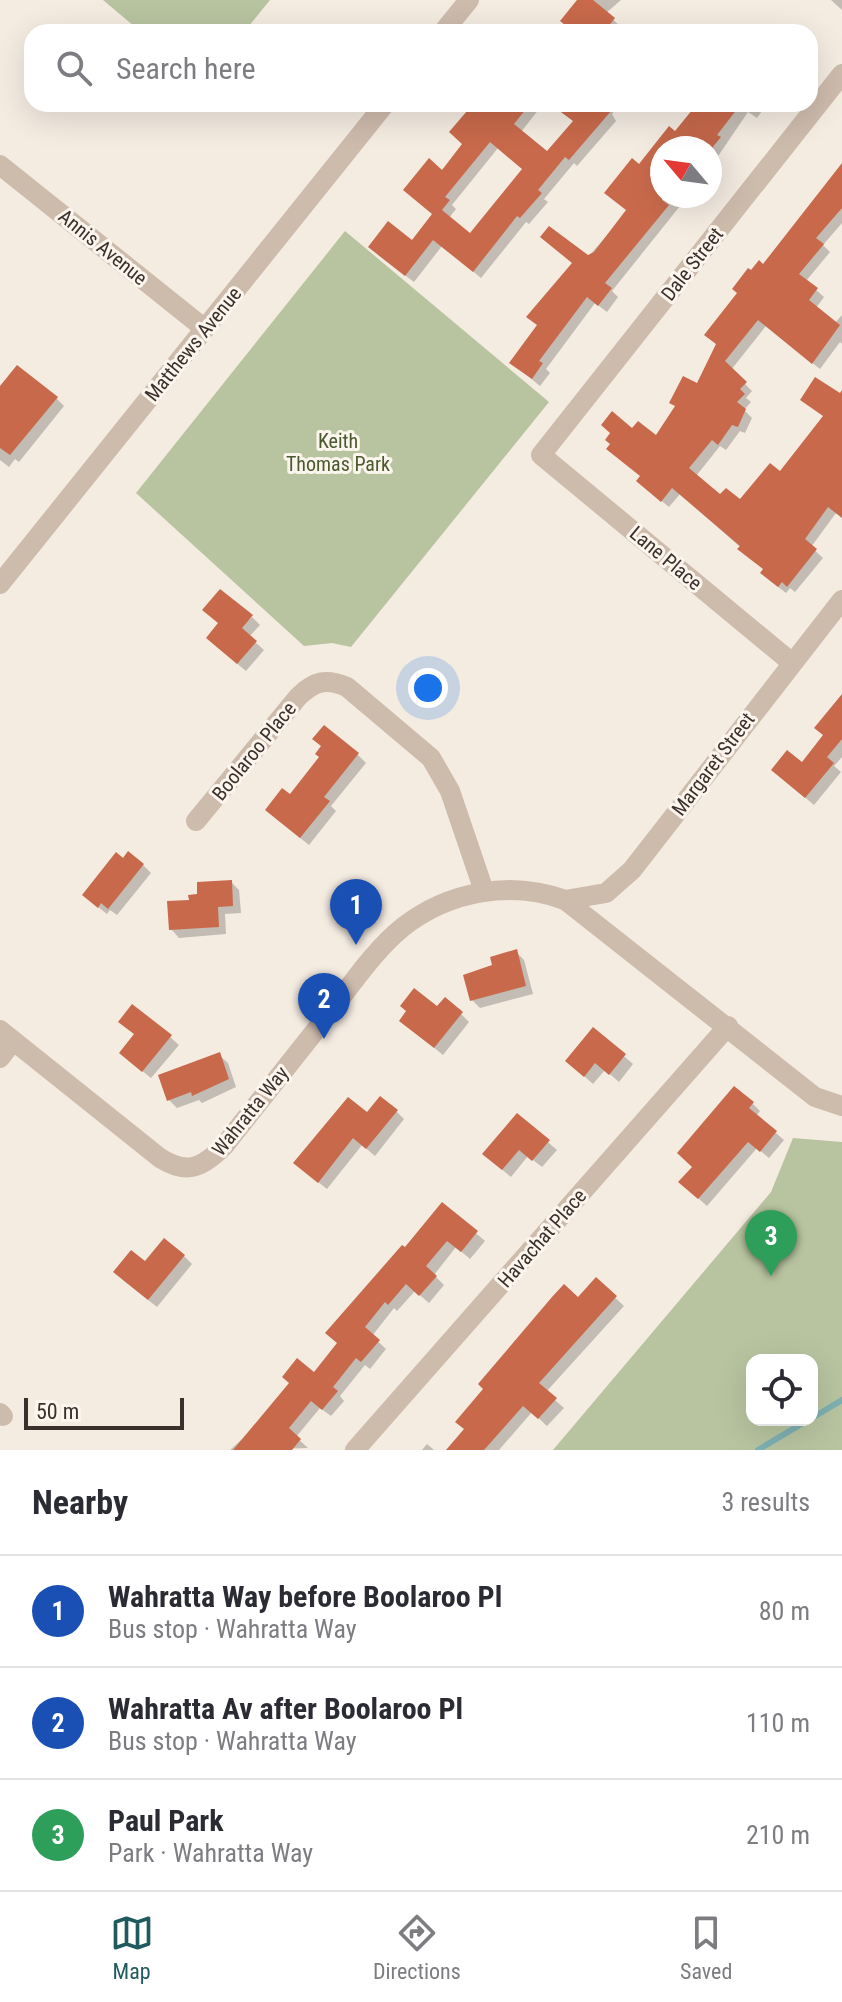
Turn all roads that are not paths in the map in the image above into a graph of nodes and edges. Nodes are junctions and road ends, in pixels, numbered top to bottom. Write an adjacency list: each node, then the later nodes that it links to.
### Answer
1 (469, 0): 2 (street)
2 (450, 24)
3 (842, 74): 4 (street, Dale Street)
4 (818, 104)
5 (379, 112): 8 (street, Matthews Avenue)
6 (812, 112): 9 (street, Dale Street)
7 (0, 165): 8 (street, Annis Avenue)
8 (205, 329): 10 (street, Matthews Avenue)
9 (541, 455): 12 (street, Lane Place)
10 (0, 584)
11 (842, 600): 12 (street, Margaret Street)
12 (791, 662): 15 (street, Margaret Street)
13 (196, 821): 14 (street, Boolaroo Place)
14 (484, 891): 15 (street, Wahratta Way); 17 (street, Wahratta Way)
15 (565, 900): 16 (street, Wahratta Way)
16 (728, 1026): 19 (street, Wahratta Way); 20 (street, Havachat Place)
17 (6, 1036): 18 (street)
18 (0, 1058)
19 (841, 1106)
20 (355, 1450)

